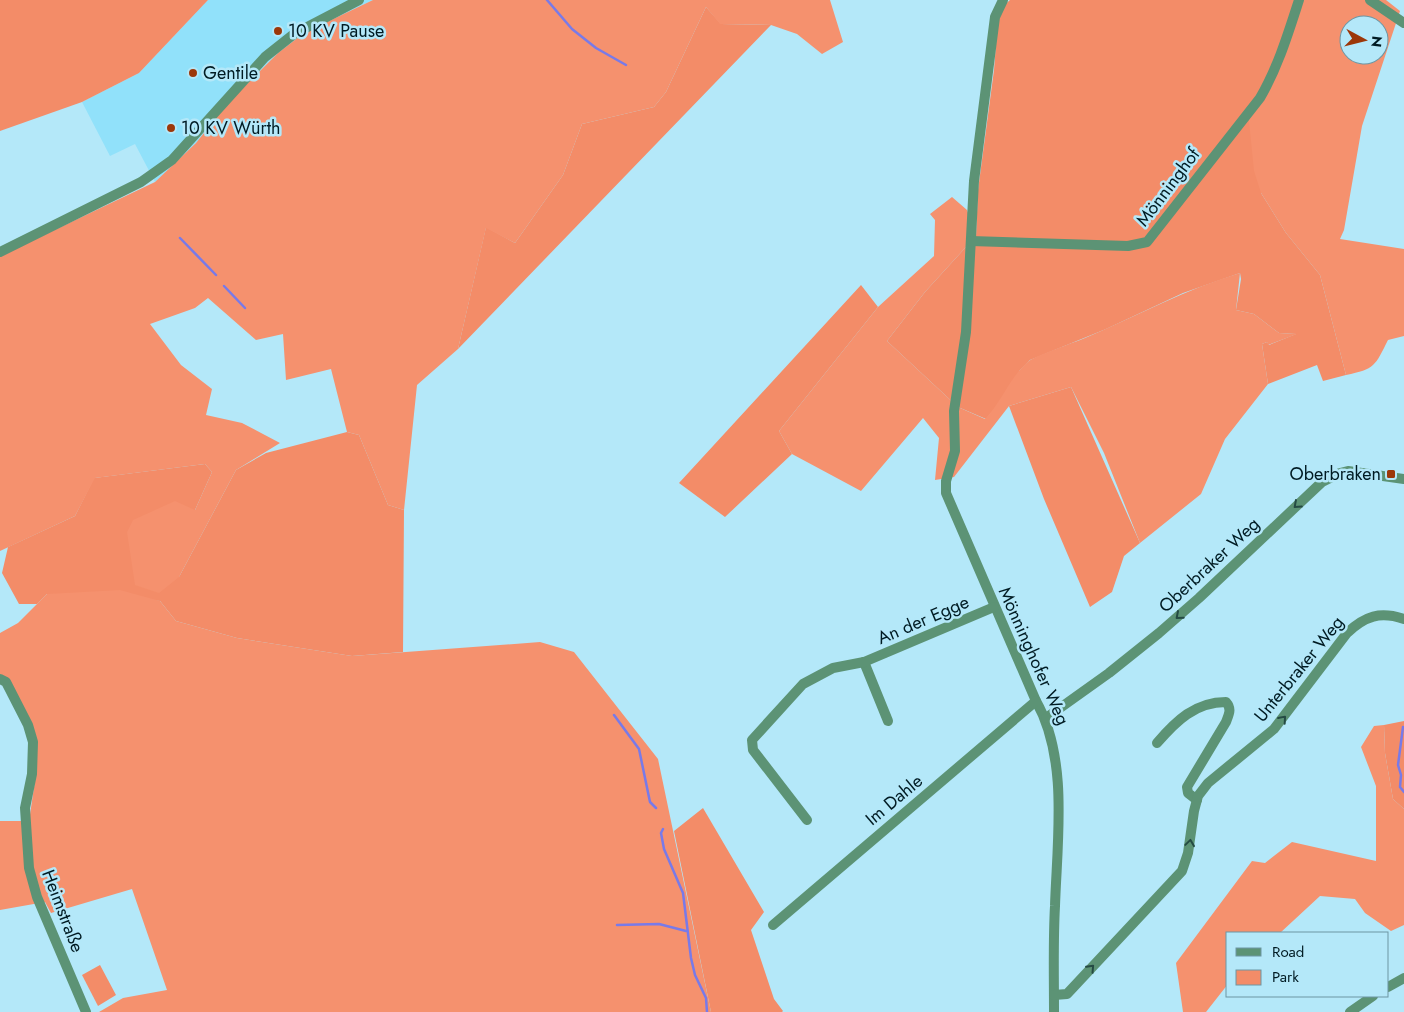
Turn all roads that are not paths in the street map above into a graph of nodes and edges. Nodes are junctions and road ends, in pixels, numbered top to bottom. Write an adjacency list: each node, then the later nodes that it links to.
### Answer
1 (359, 0): 7 (street)
2 (1003, 0): 6 (street)
3 (1299, 0): 6 (street, Mönninghof)
4 (1370, 0): 5 (street)
5 (1404, 23)
6 (971, 242): 9 (street, Mönninghofer Weg)
7 (0, 252)
8 (1404, 479): 14 (street, Oberbraker Weg, one-way to 14)
9 (994, 607): 11 (street, An der Egge); 13 (street, Mönninghofer Weg)
10 (1404, 619): 17 (street, Unterbraker Weg, one-way to 10)
11 (864, 662): 15 (street, An der Egge); 18 (street, An der Egge)
12 (0, 679): 25 (street, Heimstraße)
13 (1036, 701): 14 (street, Mönninghofer Weg); 19 (street, Im Dahle)
14 (1046, 718): 22 (street, Mönninghofer Weg)
15 (888, 721)
16 (1157, 743): 17 (street)
17 (1197, 800): 22 (street, Unterbraker Weg, one-way to 17)
18 (807, 820)
19 (773, 925)
20 (1404, 978): 21 (street)
21 (1389, 986)
22 (1054, 995): 24 (street, Mönninghofer Weg)
23 (1372, 997): 26 (street)
24 (1053, 1011)
25 (86, 1012)
26 (1350, 1012)

